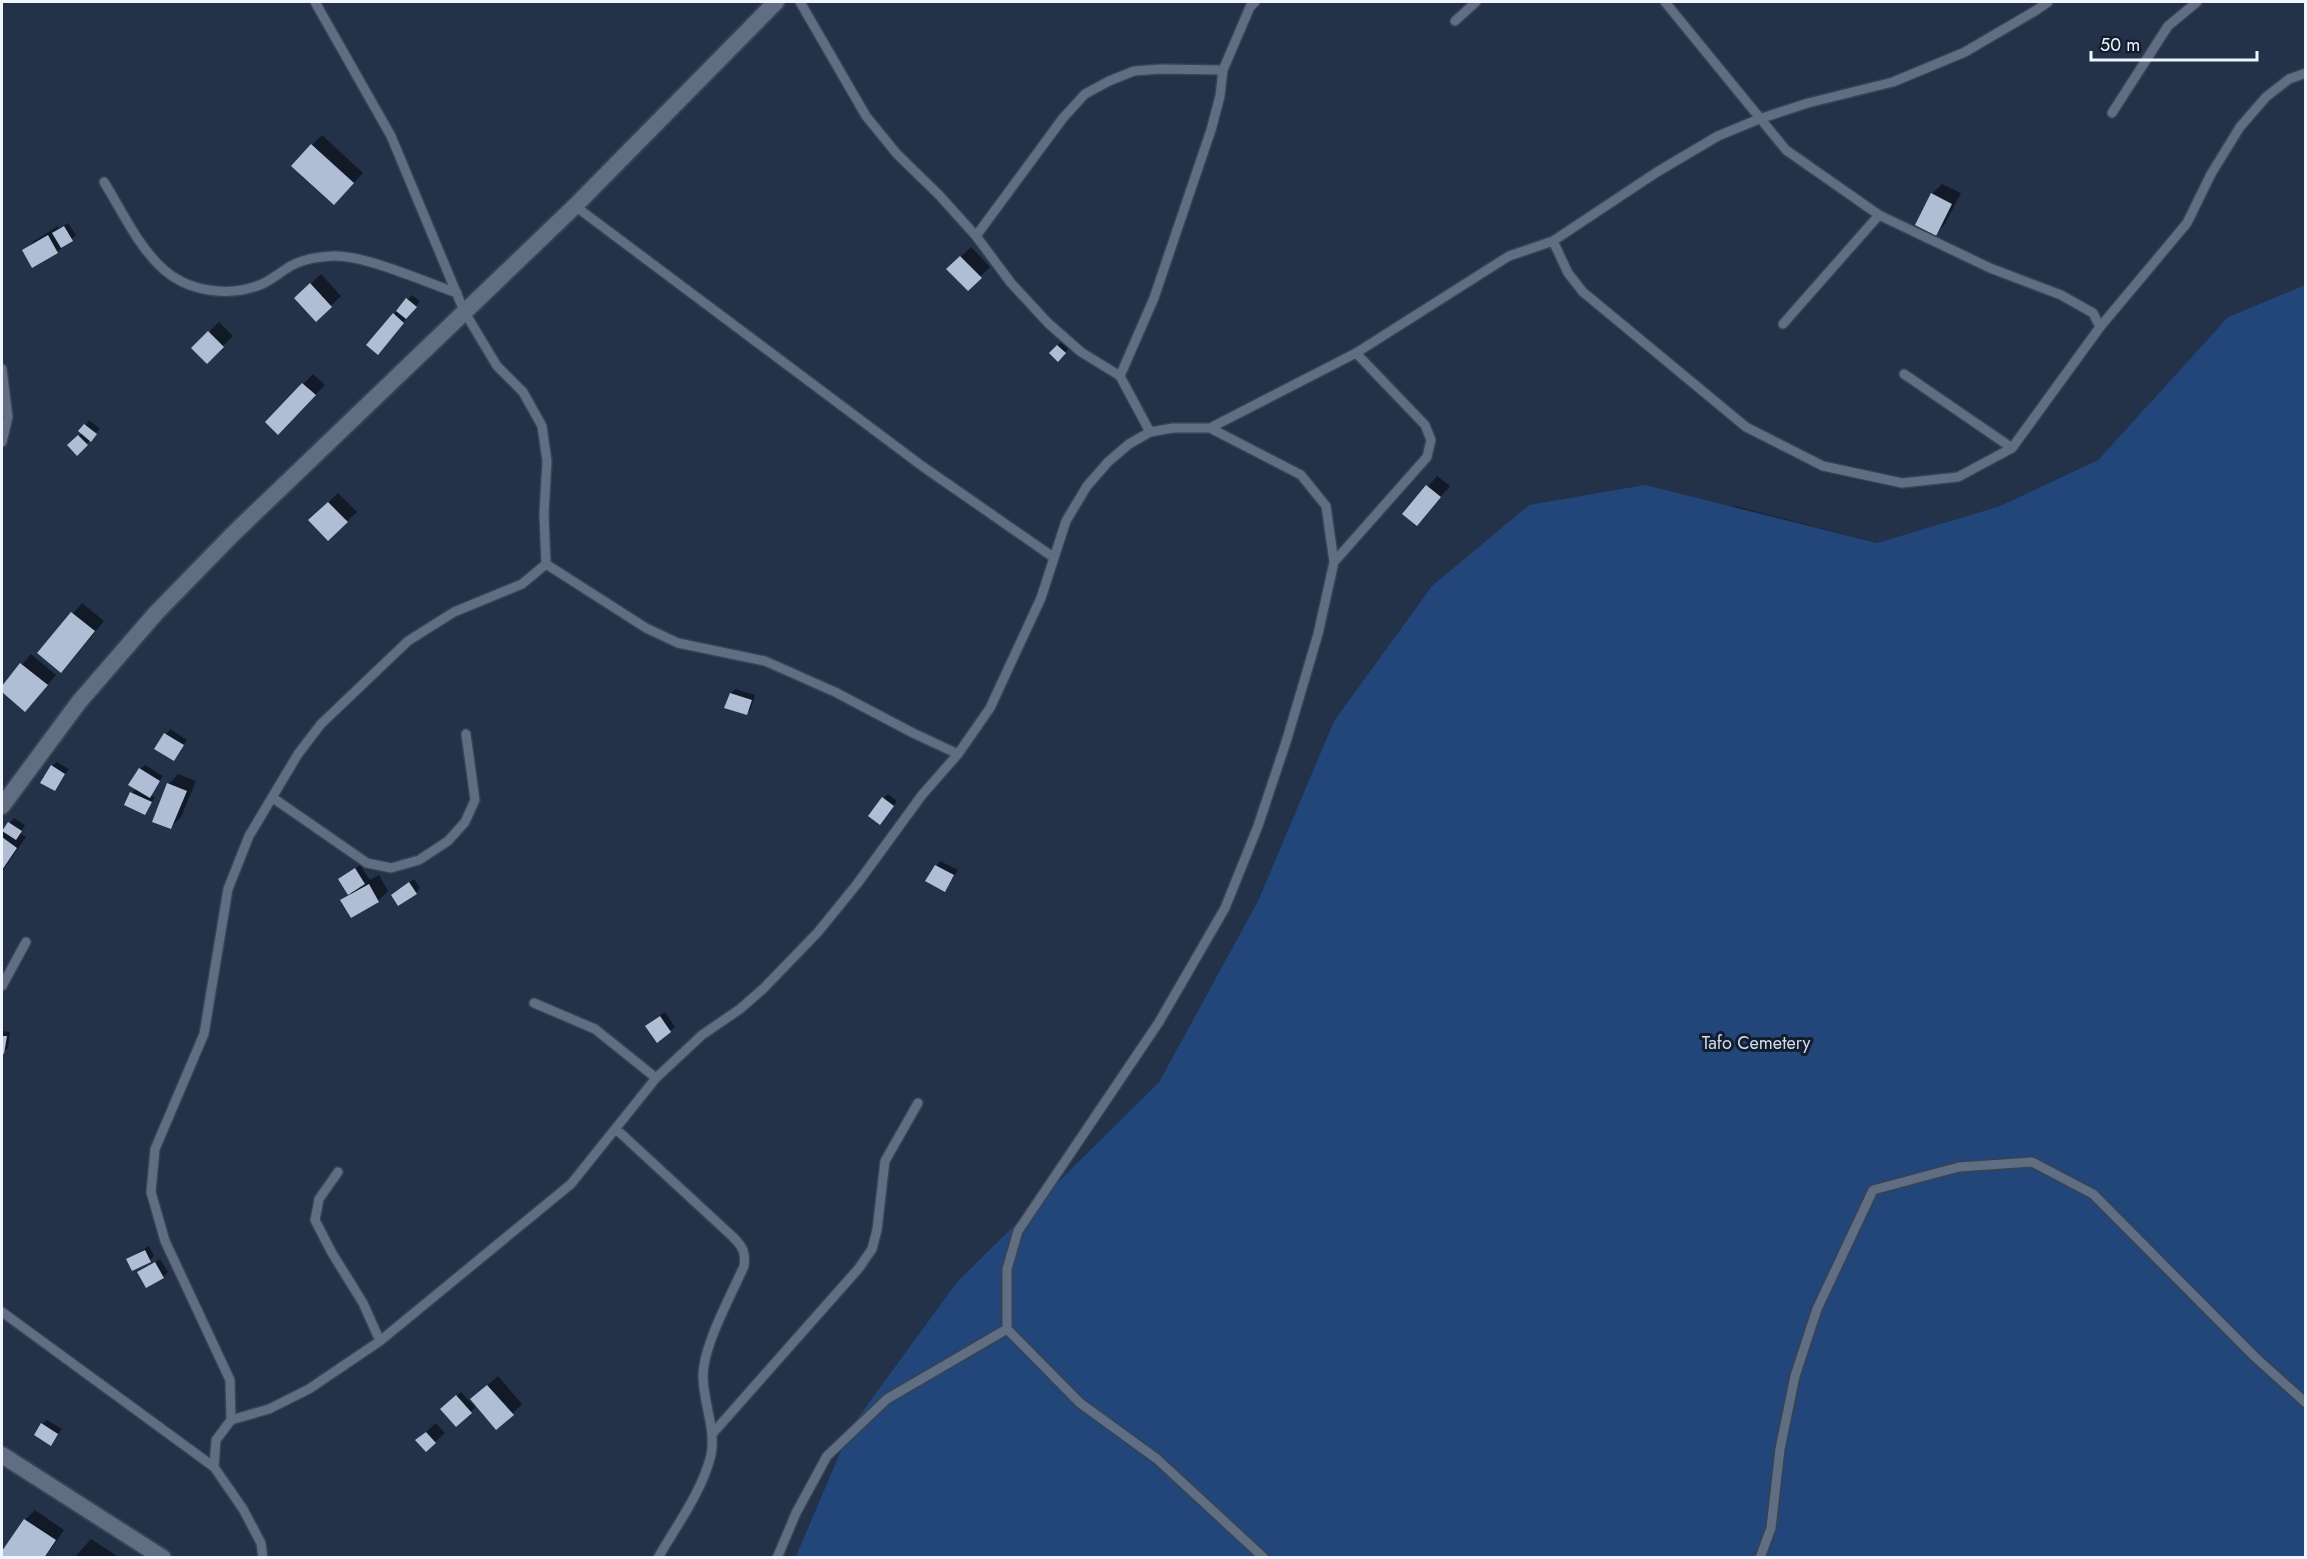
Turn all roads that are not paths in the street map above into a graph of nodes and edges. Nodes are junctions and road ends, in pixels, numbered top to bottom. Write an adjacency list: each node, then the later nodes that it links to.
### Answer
1 (315, 2): 19 (lane)
2 (777, 2): 15 (street)
3 (800, 2): 17 (lane)
4 (1476, 2): 9 (lane)
5 (1665, 2): 13 (lane)
6 (2048, 2): 13 (lane)
7 (2197, 2): 12 (lane)
8 (1250, 3): 10 (lane)
9 (1455, 21)
10 (1223, 70): 17 (lane); 26 (lane)
11 (2306, 73): 22 (lane)
12 (2112, 113)
13 (1759, 119): 16 (lane); 18 (lane)
14 (104, 182): 19 (lane)
15 (575, 206): 20 (street); 31 (lane)
16 (1879, 215): 21 (lane); 22 (lane)
17 (976, 236): 26 (lane)
18 (1553, 241): 23 (lane); 30 (lane)
19 (457, 293): 20 (lane)
20 (464, 311): 33 (lane); 37 (street)
21 (1783, 324)
22 (2100, 327): 30 (lane)
23 (1356, 353): 27 (lane); 32 (lane)
24 (2, 369): 29 (lane)
25 (1904, 374): 30 (lane)
26 (1120, 376): 28 (lane)
27 (1210, 428): 28 (lane); 32 (lane)
28 (1150, 432): 31 (lane)
29 (2, 442)
30 (2012, 448)
31 (1053, 557): 35 (lane)
32 (1334, 562): 46 (lane)
33 (546, 564): 35 (lane); 36 (lane)
34 (466, 734): 36 (lane)
35 (958, 754): 41 (lane)
36 (273, 798): 49 (lane)
37 (3, 801)
38 (26, 942): 39 (lane)
39 (2, 986)
40 (534, 1003): 41 (lane)
41 (656, 1078): 43 (lane)
42 (918, 1104): 50 (lane)
43 (616, 1129): 47 (lane); 50 (lane)
44 (338, 1172): 47 (lane)
45 (2, 1312): 52 (lane)
46 (1007, 1329): 56 (lane); 57 (lane)
47 (380, 1341): 49 (lane)
48 (2306, 1403): 58 (lane)
49 (231, 1420): 52 (lane)
50 (713, 1433): 55 (lane)
51 (2, 1455): 53 (street)
52 (214, 1467): 54 (lane)
53 (163, 1557)
54 (263, 1557)
55 (658, 1557)
56 (777, 1557)
57 (1264, 1557)
58 (1760, 1557)

